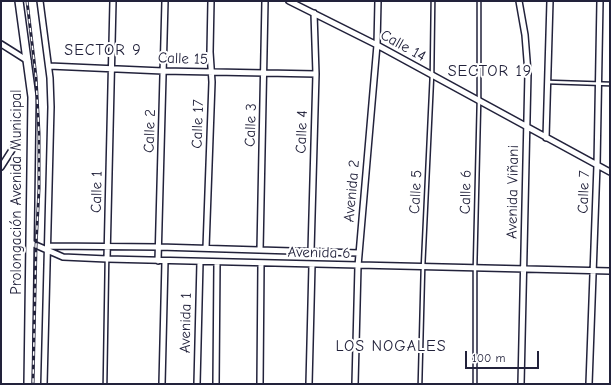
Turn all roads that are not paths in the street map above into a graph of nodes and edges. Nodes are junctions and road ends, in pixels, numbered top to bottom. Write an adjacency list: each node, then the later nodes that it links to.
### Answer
1 (19, 1): 17 (main road, Prolongación Avenida Municipal)
2 (40, 1): 18 (street, Prolongación Avenida Municipal)
3 (113, 1): 19 (street, Calle 1)
4 (165, 1): 20 (street, Calle 2)
5 (211, 1): 21 (street, Calle 17)
6 (265, 1): 22 (street, Calle 3)
7 (289, 1): 14 (street, Calle 14)
8 (378, 1): 16 (street, Avenida 2)
9 (433, 1): 24 (lane, Calle 5)
10 (479, 1): 28 (lane, Calle 6)
11 (519, 1): 29 (street, Avenida Viñani)
12 (550, 1): 25 (street)
13 (600, 1): 26 (street, Calle 7)
14 (314, 13): 16 (street, Calle 14); 23 (street, Calle 4)
15 (1, 44): 17 (street)
16 (377, 45): 24 (street, Calle 14); 42 (street, Avenida 2)
17 (28, 61): 35 (main road, Prolongación Avenida Municipal)
18 (49, 66): 19 (street, Calle 15); 39 (street, Prolongación Avenida Municipal)
19 (112, 68): 20 (street, Calle 15); 36 (street, Calle 1)
20 (163, 71): 21 (street, Calle 15); 37 (street, Calle 2)
21 (211, 72): 22 (street, Calle 15); 38 (street, Calle 17)
22 (264, 73): 23 (street, Calle 15); 40 (street, Calle 3)
23 (316, 74): 41 (street, Calle 4)
24 (432, 75): 28 (street, Calle 14); 51 (lane, Calle 5)
25 (548, 82): 26 (lane); 30 (street)
26 (598, 83): 27 (lane); 32 (street, Calle 7)
27 (610, 84)
28 (479, 101): 29 (street, Calle 14); 52 (lane, Calle 6)
29 (527, 127): 30 (street, Calle 14); 53 (street, Avenida Viñani)
30 (546, 138): 32 (street, Calle 14)
31 (18, 142): 33 (street)
32 (597, 165): 34 (street, Calle 14); 54 (street, Calle 7)
33 (1, 167)
34 (610, 172)
35 (31, 243): 39 (street, Avenida 6); 56 (main road, Prolongación Avenida Municipal)
36 (108, 247): 37 (street, Avenida 6); 39 (street, Avenida 6); 43 (street, Calle 1)
37 (159, 247): 38 (street, Avenida 6); 44 (street, Calle 2)
38 (206, 248): 40 (street, Avenida 6)
39 (48, 249): 43 (street, Avenida 6); 57 (street, Prolongación Avenida Municipal)
40 (260, 250): 41 (street, Avenida 6)
41 (310, 251): 42 (street, Avenida 6)
42 (359, 253): 50 (street, Avenida 2)
43 (107, 259): 44 (street, Avenida 6); 58 (lane, Calle 1)
44 (158, 261): 45 (street, Avenida 6)
45 (165, 261): 46 (street, Avenida 6); 59 (street)
46 (200, 262): 47 (street, Avenida 6); 60 (street, Avenida 1)
47 (217, 262): 48 (street, Avenida 6); 61 (street, Avenida 1)
48 (261, 263): 49 (street, Avenida 6); 62 (street)
49 (312, 265): 50 (street, Avenida 6); 63 (street)
50 (358, 266): 51 (street, Avenida 6); 64 (street, Avenida 2)
51 (423, 267): 52 (street, Avenida 6); 65 (lane, Calle 5)
52 (475, 268): 53 (street, Avenida 6); 66 (lane, Calle 6)
53 (523, 269): 54 (street, Avenida 6); 67 (street, Avenida Viñani)
54 (593, 270): 55 (street, Avenida 6); 68 (street, Calle 7)
55 (610, 271)
56 (28, 384)
57 (44, 384)
58 (105, 384)
59 (162, 384)
60 (197, 384)
61 (216, 384)
62 (260, 384)
63 (309, 384)
64 (355, 384)
65 (420, 384)
66 (474, 384)
67 (521, 384)
68 (589, 384)

